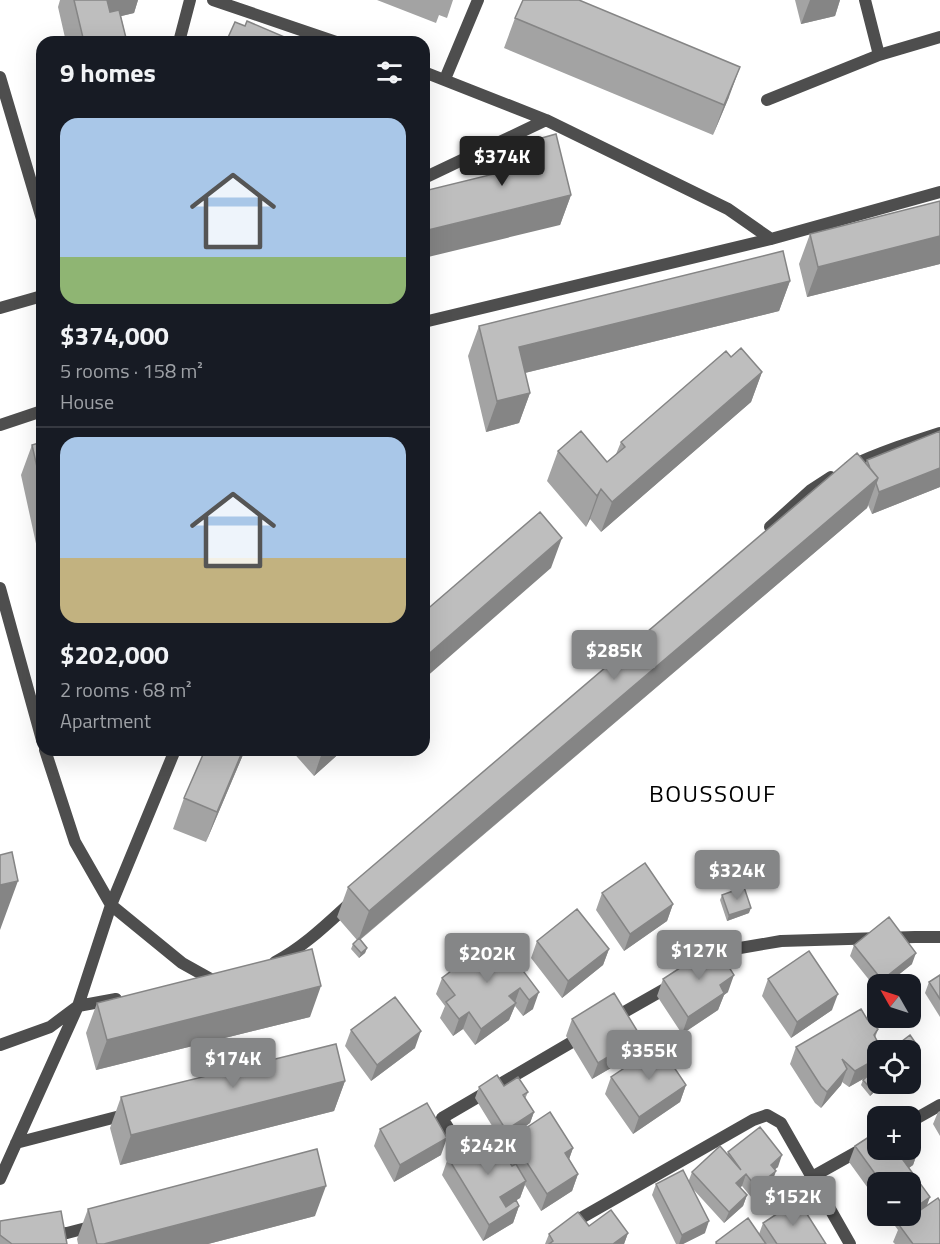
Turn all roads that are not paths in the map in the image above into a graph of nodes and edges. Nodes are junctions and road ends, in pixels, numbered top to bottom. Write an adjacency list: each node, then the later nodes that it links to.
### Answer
1 (190, 0): 5 (street)
2 (213, 0): 6 (street)
3 (478, 0): 11 (street)
4 (865, 0): 8 (street)
5 (180, 36)
6 (318, 36)
7 (940, 37): 8 (street)
8 (879, 55): 12 (street)
9 (430, 74): 11 (street)
10 (0, 77): 13 (street)
11 (445, 79): 14 (street)
12 (767, 100)
13 (4, 103): 17 (street)
14 (546, 120): 15 (street); 18 (street)
15 (430, 175)
16 (940, 192): 18 (street)
17 (36, 201)
18 (771, 238): 21 (street)
19 (36, 298): 20 (street)
20 (0, 308)
21 (430, 321)
22 (36, 413): 23 (street)
23 (0, 425)
24 (940, 433): 25 (street)
25 (758, 538)
26 (0, 588): 27 (street)
27 (36, 718)
28 (47, 756): 31 (street)
29 (173, 756): 31 (street)
30 (358, 896): 33 (street)
31 (111, 905): 36 (street); 38 (street)
32 (940, 937): 34 (street)
33 (268, 966)
34 (700, 968)
35 (680, 980): 45 (street)
36 (193, 986)
37 (124, 998): 38 (street)
38 (78, 1006): 39 (street); 43 (street)
39 (0, 1045)
40 (940, 1105): 42 (street)
41 (141, 1110): 43 (street)
42 (921, 1116)
43 (16, 1143): 47 (street)
44 (867, 1146): 46 (street)
45 (472, 1166)
46 (812, 1177): 48 (street); 51 (street)
47 (0, 1179)
48 (581, 1218)
49 (101, 1224): 50 (street)
50 (34, 1237)
51 (850, 1244)

